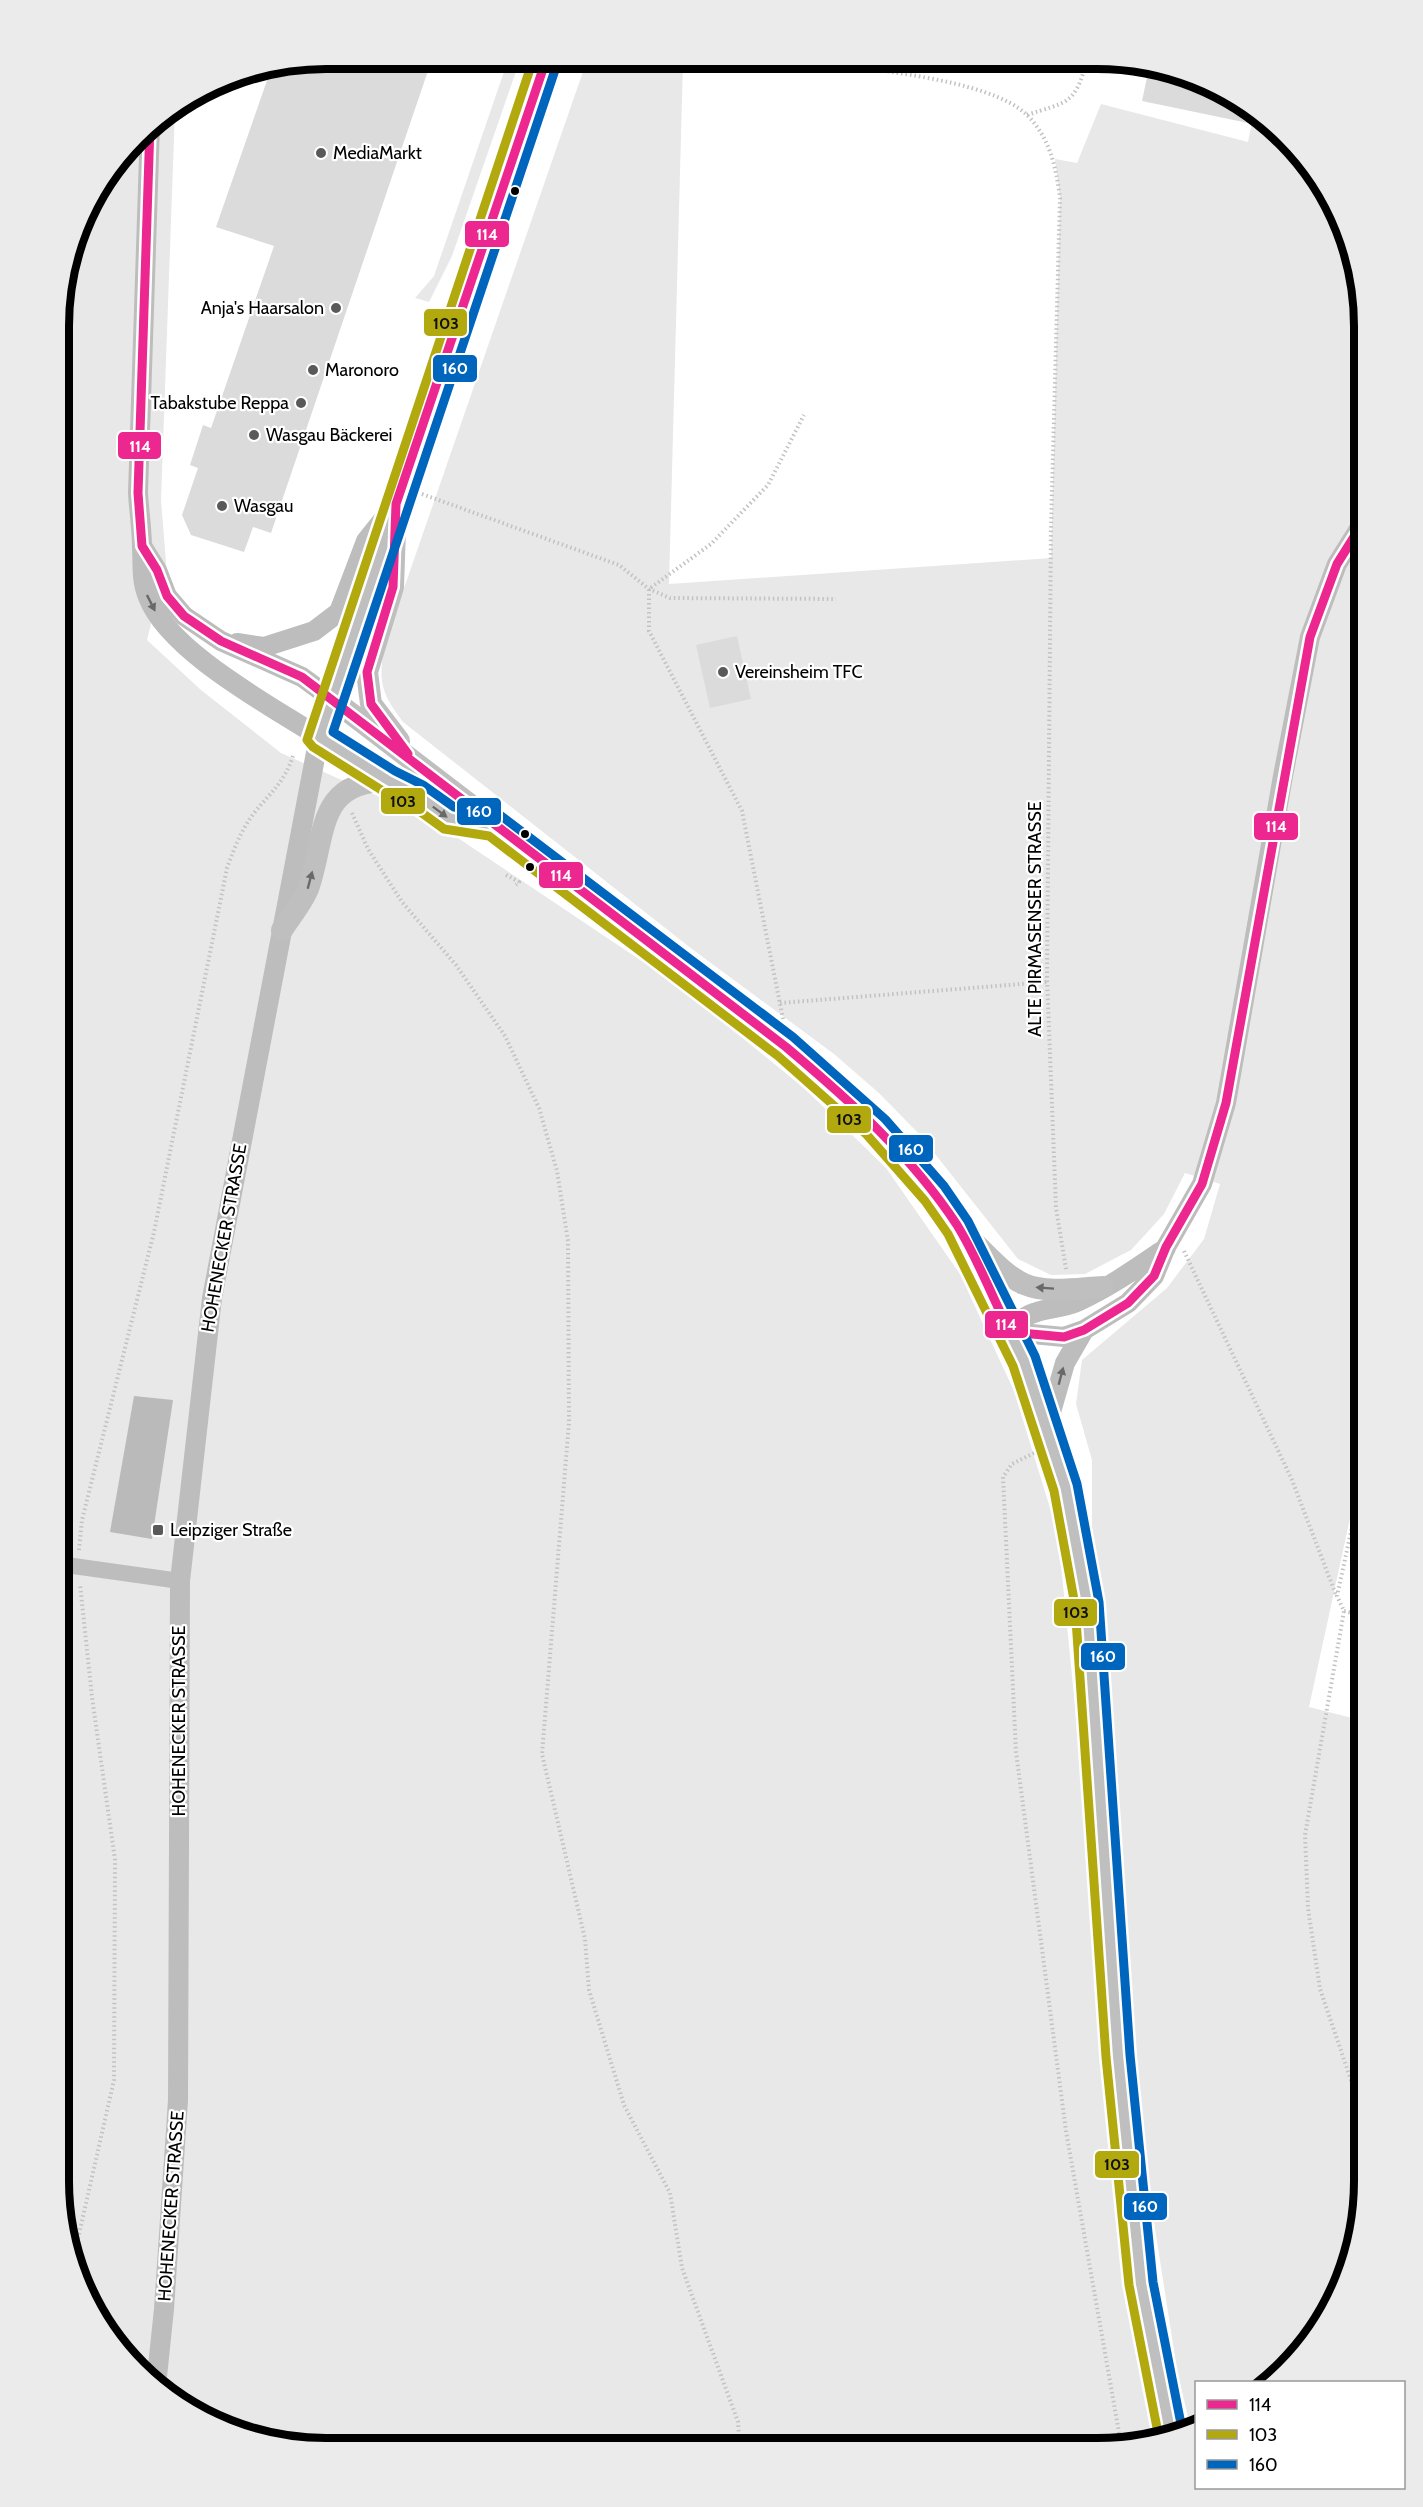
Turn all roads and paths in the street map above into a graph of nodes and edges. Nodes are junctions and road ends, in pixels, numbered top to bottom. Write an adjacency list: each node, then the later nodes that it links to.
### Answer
1 (543, 69): 7 (main road, HOHENECKER STRASSE)
2 (858, 69): 4 (path, ALTE PIRMASENSER STRASSE)
3 (1084, 69): 4 (path)
4 (1026, 115): 23 (path, ALTE PIRMASENSER STRASSE)
5 (150, 139): 9 (street)
6 (804, 415): 10 (path)
7 (399, 496): 10 (path); 12 (street); 13 (main road, HOHENECKER STRASSE); 16 (main road)
8 (1354, 537): 27 (street)
9 (142, 546): 12 (street); 14 (street, one-way to 14)
10 (649, 589): 11 (path); 24 (path)
11 (836, 599)
12 (221, 641): 13 (street)
13 (332, 699): 14 (main road, HOHENECKER STRASSE); 16 (main road)
14 (319, 737): 17 (main road); 22 (street, HOHENECKER STRASSE)
15 (293, 756): 35 (path)
16 (415, 762): 19 (main road)
17 (389, 781): 19 (main road, one-way to 19); 22 (main road, one-way to 17)
18 (351, 811): 45 (path)
19 (494, 825): 26 (main road)
20 (506, 875): 21 (path)
21 (516, 885)
22 (282, 930): 36 (street, HOHENECKER STRASSE)
23 (1047, 982): 24 (path); 28 (path, ALTE PIRMASENSER STRASSE)
24 (780, 1003): 25 (path)
25 (783, 1023)
26 (958, 1228): 29 (main road, one-way to 26); 31 (main road)
27 (1175, 1249): 29 (street); 30 (street); 37 (path)
28 (1068, 1279)
29 (1103, 1287): 31 (street)
30 (1084, 1330): 31 (street); 32 (street, one-way to 30)
31 (1010, 1332): 32 (main road)
32 (1051, 1435): 43 (main road); 44 (path)
33 (1354, 1518): 37 (path)
34 (69, 1566): 35 (street)
35 (77, 1567): 36 (street); 41 (path)
36 (180, 1581): 42 (street, HOHENECKER STRASSE)
37 (1337, 1596): 38 (path)
38 (1344, 1611): 39 (path); 40 (path)
39 (1354, 1614)
40 (1354, 2089)
41 (77, 2243)
42 (157, 2374)
43 (1169, 2427)
44 (1120, 2437)
45 (739, 2438)

